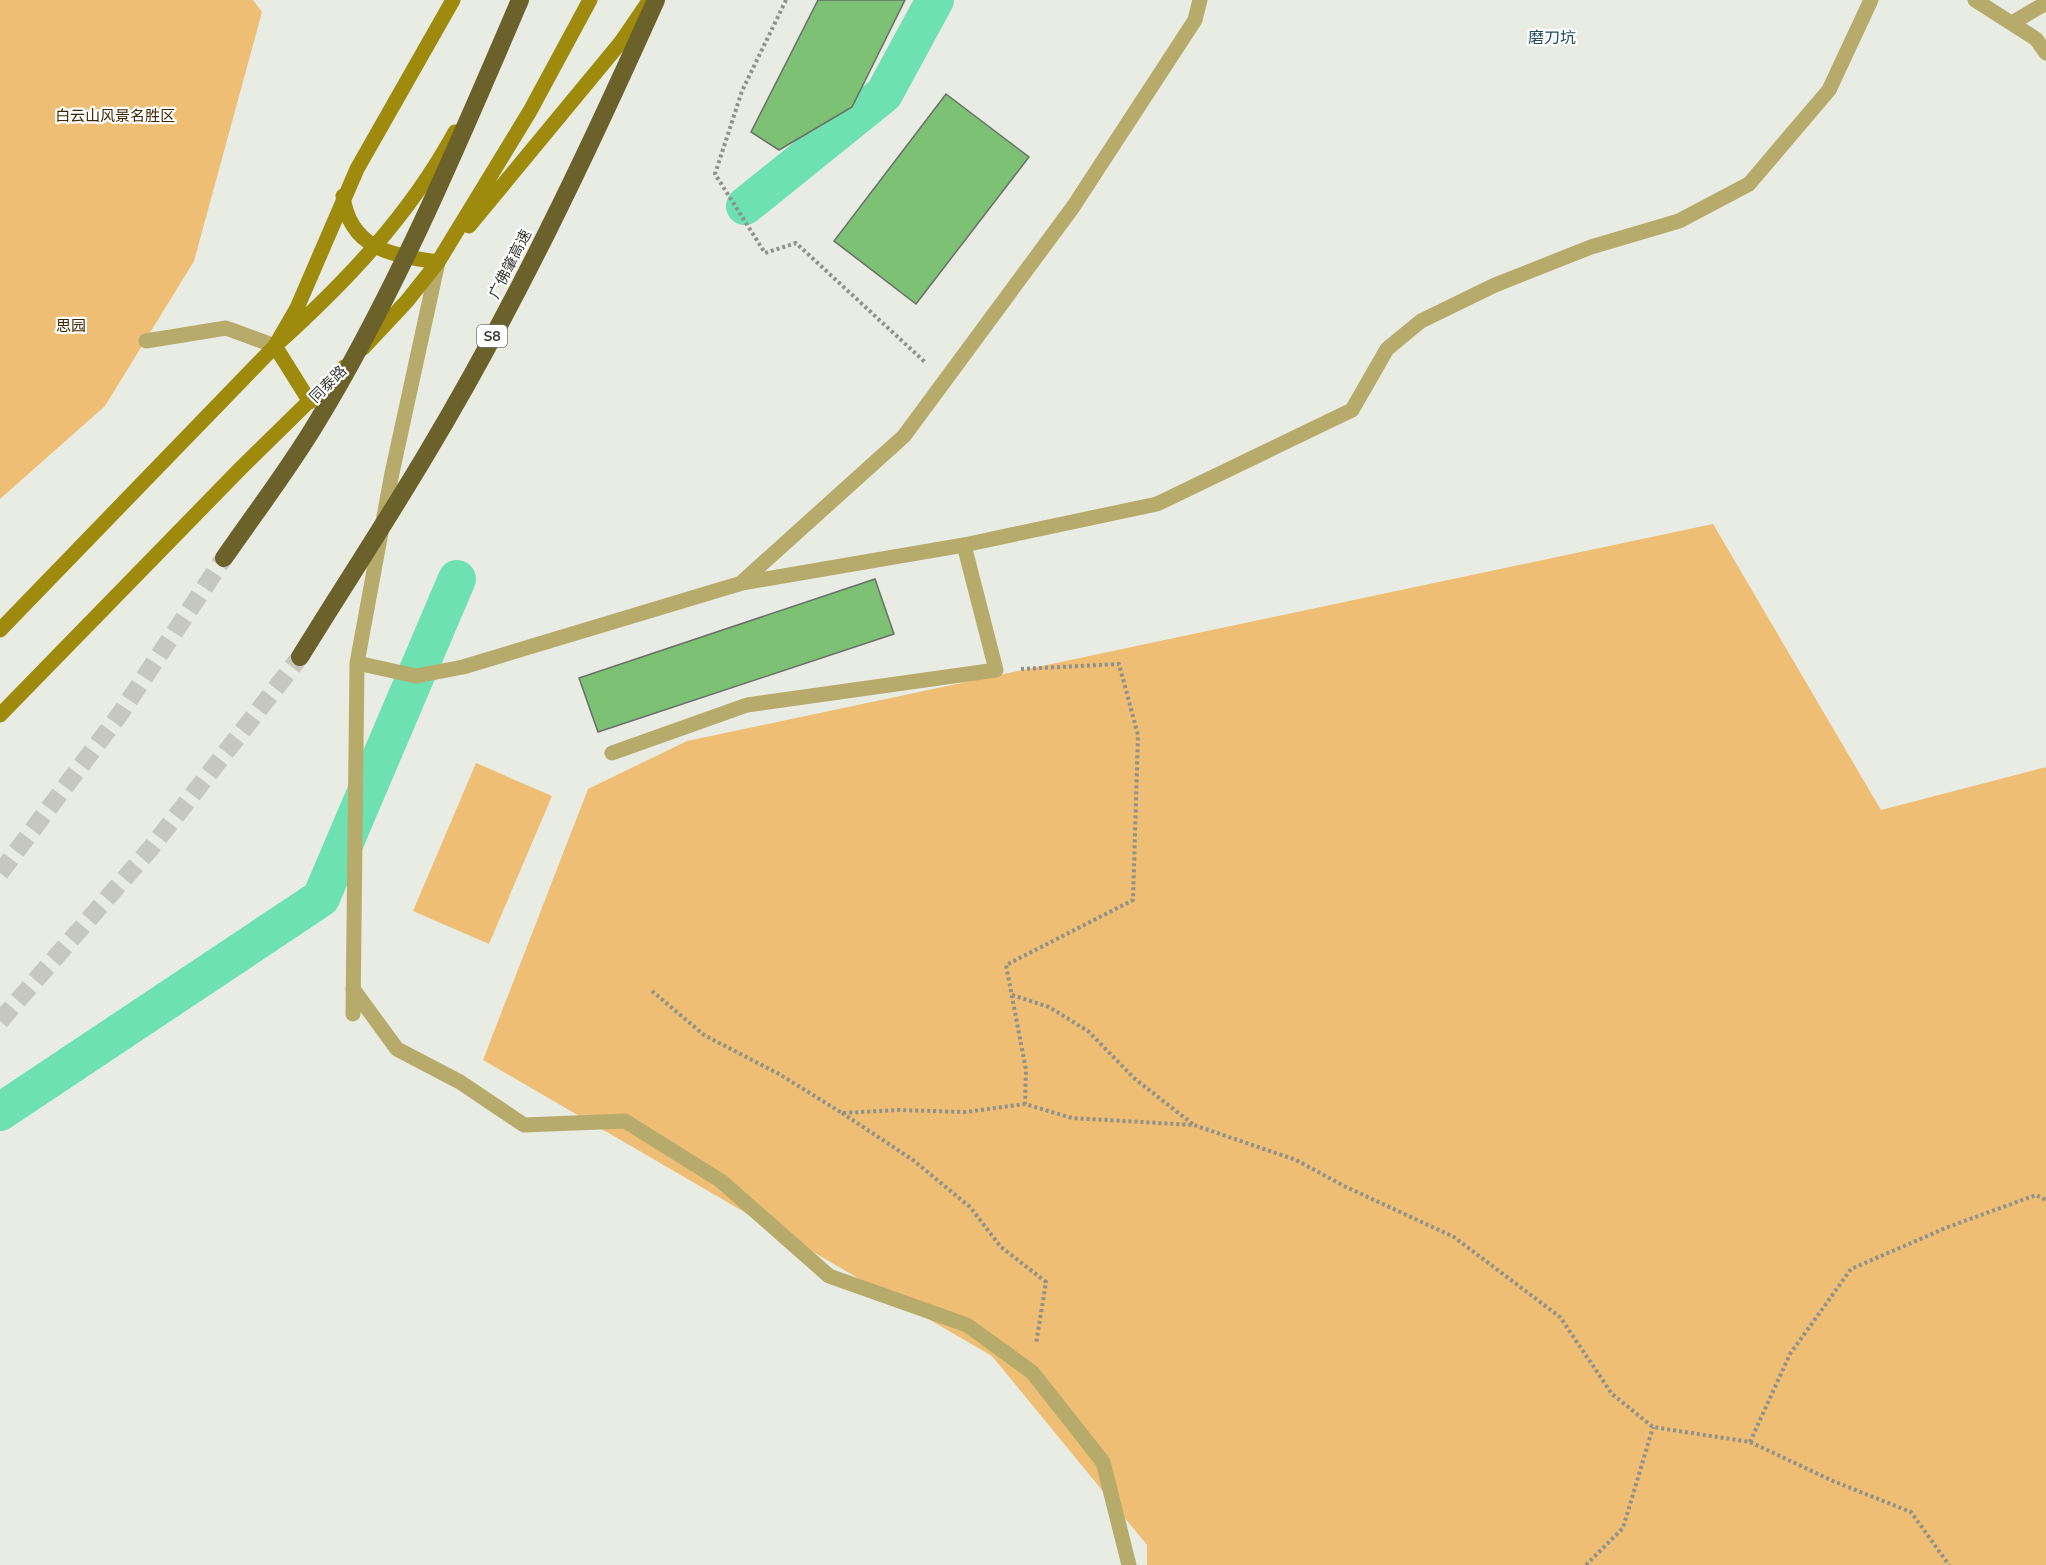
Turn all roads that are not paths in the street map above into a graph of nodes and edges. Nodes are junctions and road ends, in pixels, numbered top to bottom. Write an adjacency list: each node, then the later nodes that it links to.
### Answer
1 (453, 0): 12 (main road)
2 (520, 0): 15 (main road); 18 (highway, bridge)
3 (590, 0): 13 (main road, 同泰路)
4 (649, 0): 13 (main road)
5 (656, 0): 21 (highway, 广佛肇高速 / S8, bridge)
6 (1200, 0): 19 (street)
7 (1871, 0): 17 (street)
8 (1976, 0): 10 (street)
9 (2046, 3): 10 (street)
10 (2012, 23): 11 (street)
11 (2046, 53)
12 (343, 196): 13 (main road); 15 (main road)
13 (438, 262): 16 (main road, 同泰路); 22 (street)
14 (146, 341): 15 (street)
15 (275, 346): 16 (main road); 20 (main road)
16 (310, 402): 23 (main road, 同泰路)
17 (964, 545): 19 (street); 24 (street)
18 (224, 558)
19 (742, 582): 22 (street)
20 (0, 630)
21 (300, 657)
22 (357, 663): 25 (street)
23 (0, 716)
24 (612, 753)
25 (353, 988): 26 (street); 27 (street)
26 (353, 1014)
27 (1129, 1565)

